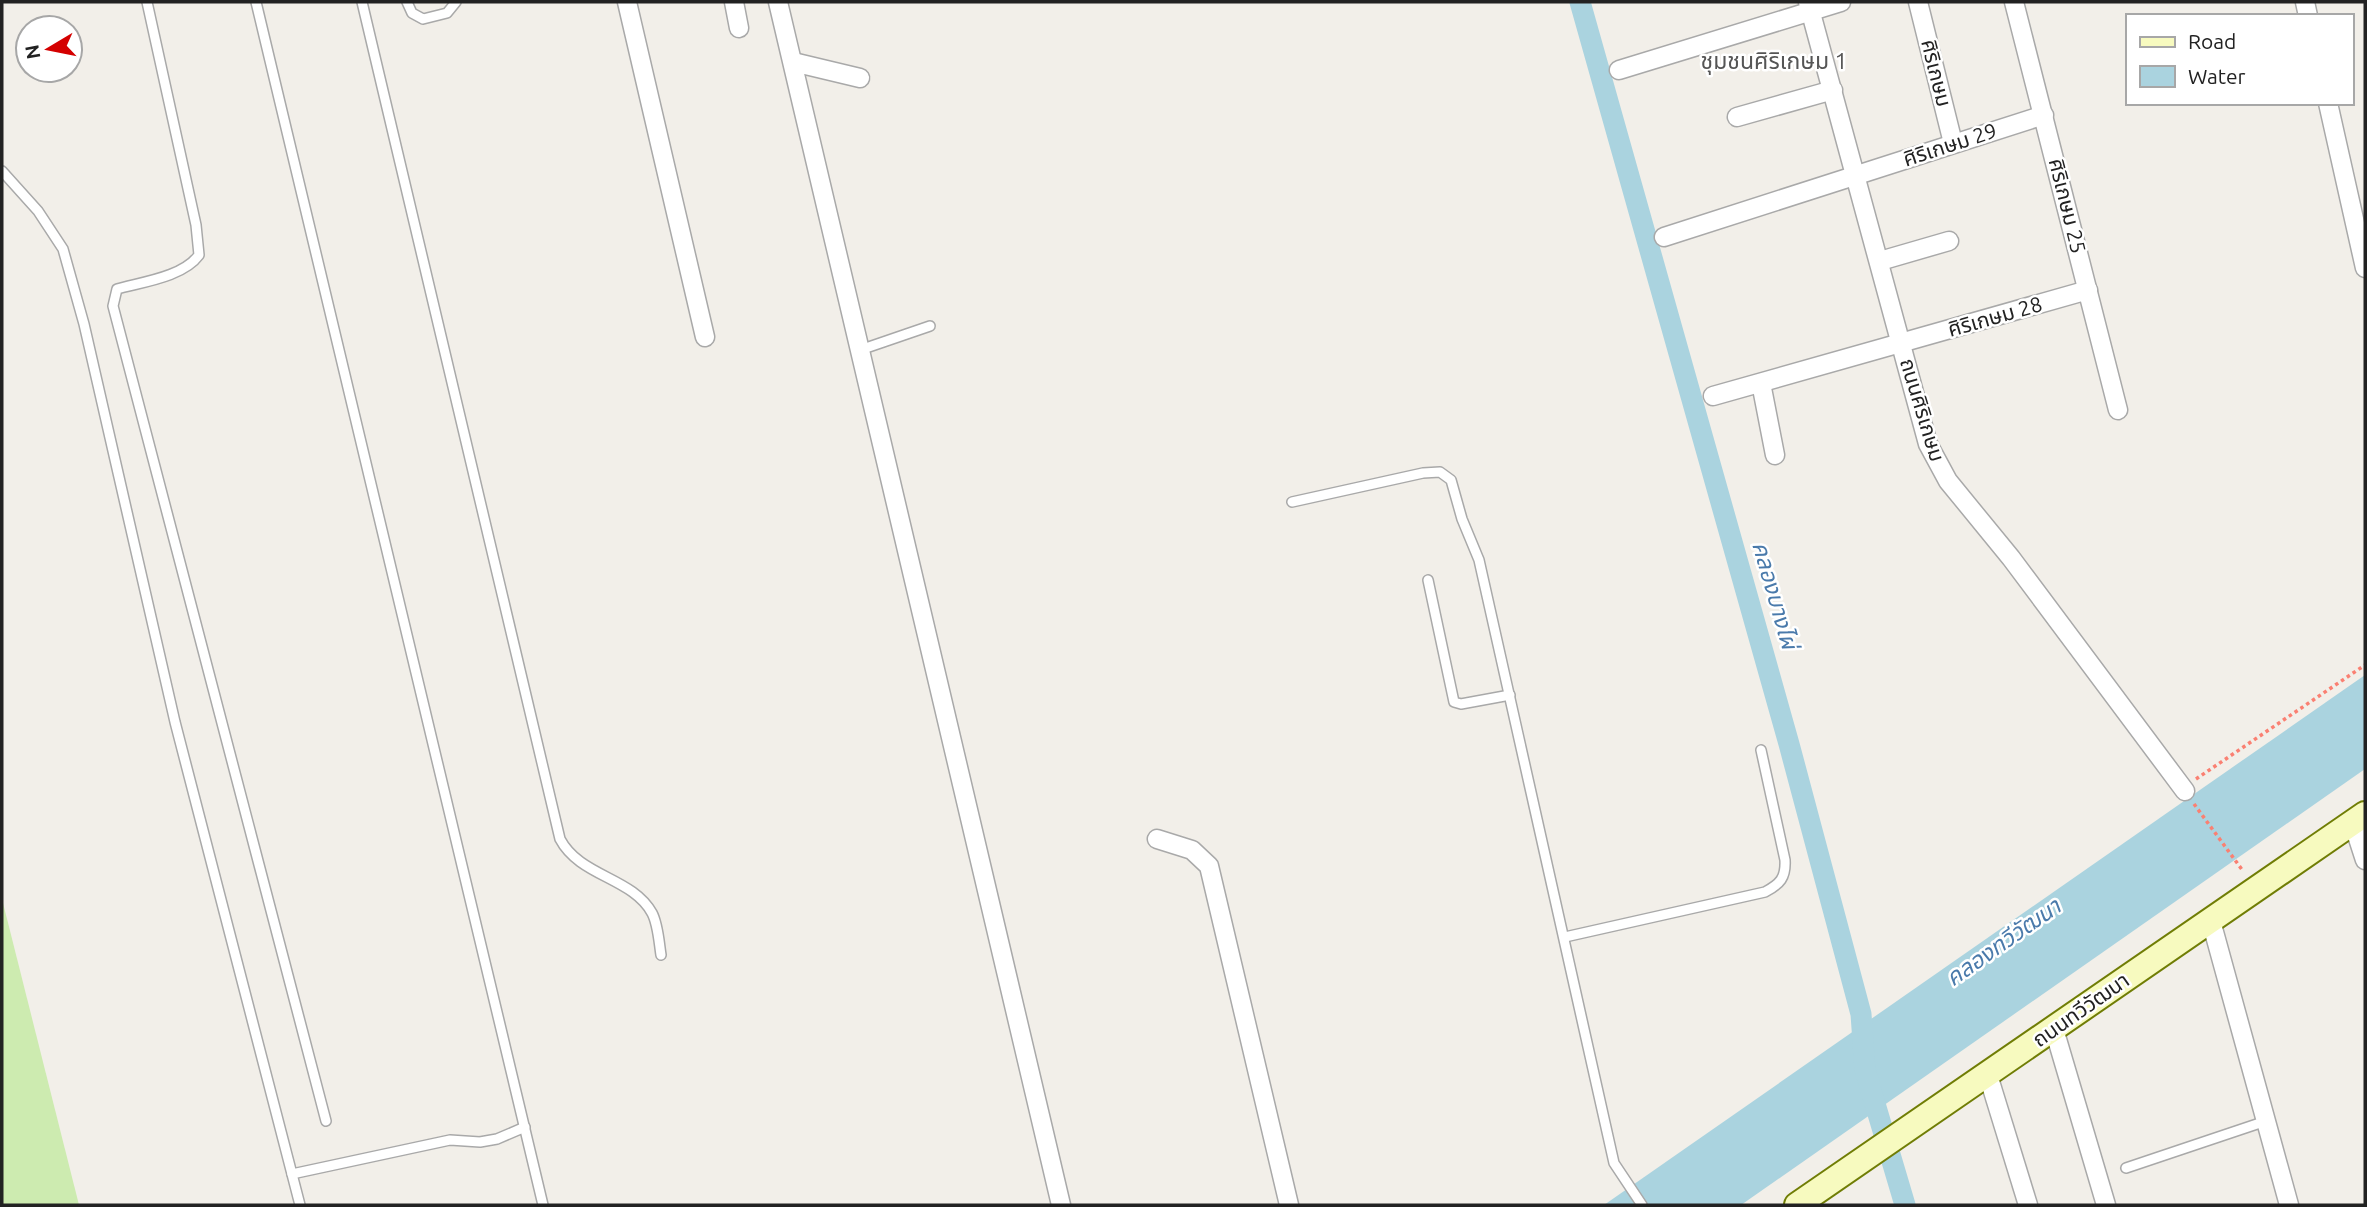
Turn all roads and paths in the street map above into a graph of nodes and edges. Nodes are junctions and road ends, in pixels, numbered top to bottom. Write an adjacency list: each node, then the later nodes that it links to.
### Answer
1 (147, 2): 52 (lane)
2 (256, 2): 54 (lane)
3 (362, 2): 49 (lane)
4 (407, 2): 5 (lane)
5 (456, 2)
6 (627, 2): 30 (street)
7 (734, 2): 13 (street)
8 (779, 2): 14 (street)
9 (1841, 2): 12 (street)
10 (1918, 2): 21 (street, ศิริเกษม)
11 (2014, 2): 19 (street, ศิริเกษม 25)
12 (1809, 6): 15 (street); 17 (street, ถนนศิริเกษม)
13 (739, 28)
14 (793, 62): 16 (street); 32 (street)
15 (1619, 69)
16 (860, 78)
17 (1833, 90): 20 (street); 23 (street, ถนนศิริเกษม)
18 (2328, 105): 27 (street)
19 (2044, 115): 21 (street, ศิริเกษม 29); 28 (street, ศิริเกษม 25)
20 (1737, 117)
21 (1953, 143): 23 (street, ศิริเกษม 29)
22 (2, 171): 56 (lane)
23 (1857, 176): 24 (street, ศิริเกษม 29); 26 (street, ถนนศิริเกษม)
24 (1664, 237)
25 (1949, 241): 26 (street)
26 (1880, 261): 31 (street, ถนนศิริเกษม)
27 (2365, 268)
28 (2088, 290): 31 (street, ศิริเกษม 28); 35 (street, ศิริเกษม 25)
29 (930, 326): 32 (lane)
30 (705, 337)
31 (1902, 344): 33 (street, ศิริเกษม 28); 42 (street, ถนนศิริเกษม)
32 (860, 350): 60 (street)
33 (1761, 383): 34 (street, ศิริเกษม 28); 36 (street)
34 (1713, 396)
35 (2118, 410)
36 (1775, 455)
37 (1292, 502): 40 (lane)
38 (1427, 580): 40 (lane)
39 (2365, 665): 42 (path)
40 (1510, 695): 48 (lane)
41 (1761, 750): 48 (lane)
42 (2184, 790): 46 (path)
43 (2359, 818): 45 (street); 47 (main road, ถนนทวีวัฒนา)
44 (1157, 839): 61 (street)
45 (2365, 860)
46 (2242, 868)
47 (2211, 920): 50 (main road, ถนนทวีวัฒนา); 53 (street)
48 (1565, 937): 62 (lane)
49 (661, 955)
50 (2054, 1030): 51 (main road, ถนนทวีวัฒนา); 64 (street)
51 (1988, 1075): 57 (main road, ถนนทวีวัฒนา); 63 (street)
52 (326, 1121)
53 (2266, 1121): 55 (lane); 65 (street)
54 (525, 1128): 56 (lane); 59 (lane)
55 (2126, 1168)
56 (292, 1174): 58 (lane)
57 (1811, 1201)
58 (300, 1205)
59 (543, 1205)
60 (1061, 1205)
61 (1289, 1205)
62 (1642, 1205)
63 (2028, 1205)
64 (2106, 1205)
65 (2289, 1205)

